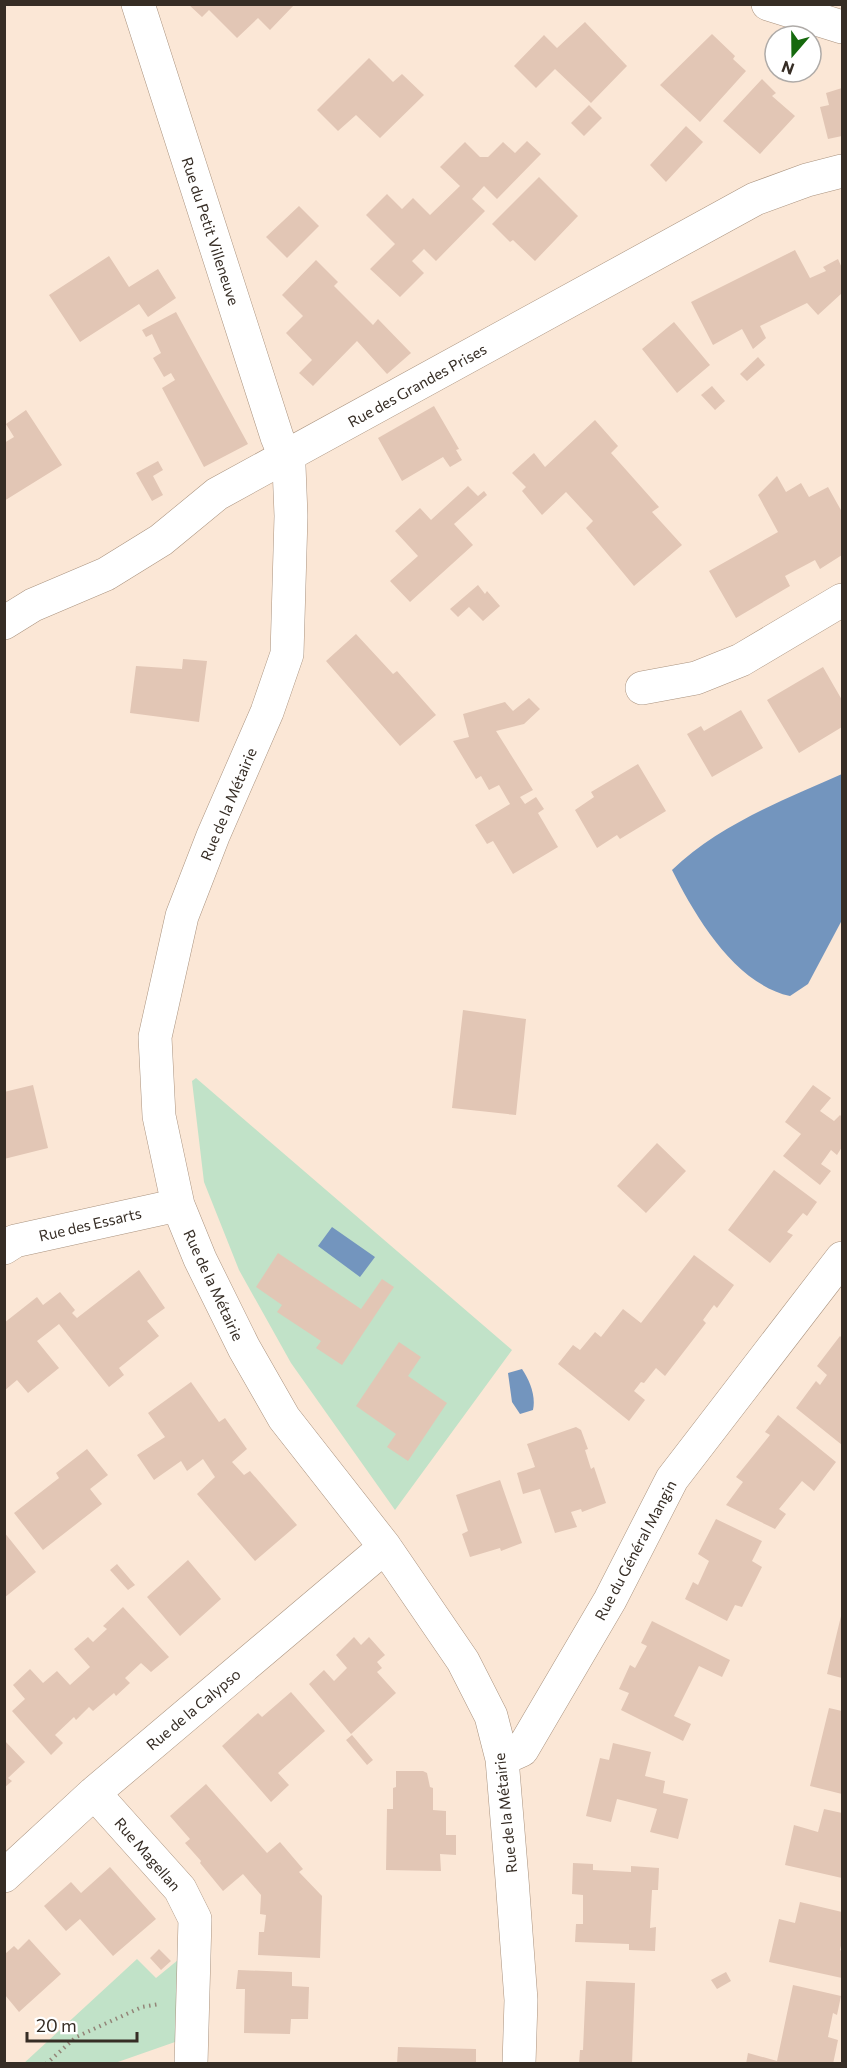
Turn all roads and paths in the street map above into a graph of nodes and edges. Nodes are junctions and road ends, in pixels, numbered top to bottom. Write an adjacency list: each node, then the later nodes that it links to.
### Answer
1 (138, 4): 5 (street, Rue du Petit Villeneuve)
2 (768, 4): 3 (street)
3 (843, 27)
4 (843, 171): 5 (street, Rue des Grandes Prises)
5 (285, 457): 7 (street, Rue des Grandes Prises); 9 (street, Rue de la Métairie)
6 (843, 600): 8 (street)
7 (4, 622)
8 (642, 688)
9 (177, 1205): 10 (street, Rue des Essarts); 12 (street, Rue de la Métairie)
10 (4, 1248)
11 (843, 1258): 13 (street, Rue du Général Mangin)
12 (385, 1547): 13 (street, Rue de la Métairie); 14 (street, Rue de la Calypso)
13 (502, 1759): 19 (street, Rue de la Métairie)
14 (94, 1793): 15 (street, Rue de la Calypso); 16 (street, Rue Magellan)
15 (4, 1876)
16 (193, 1998): 17 (path); 18 (street, Rue Magellan)
17 (46, 2064)
18 (191, 2064)
19 (519, 2064)

